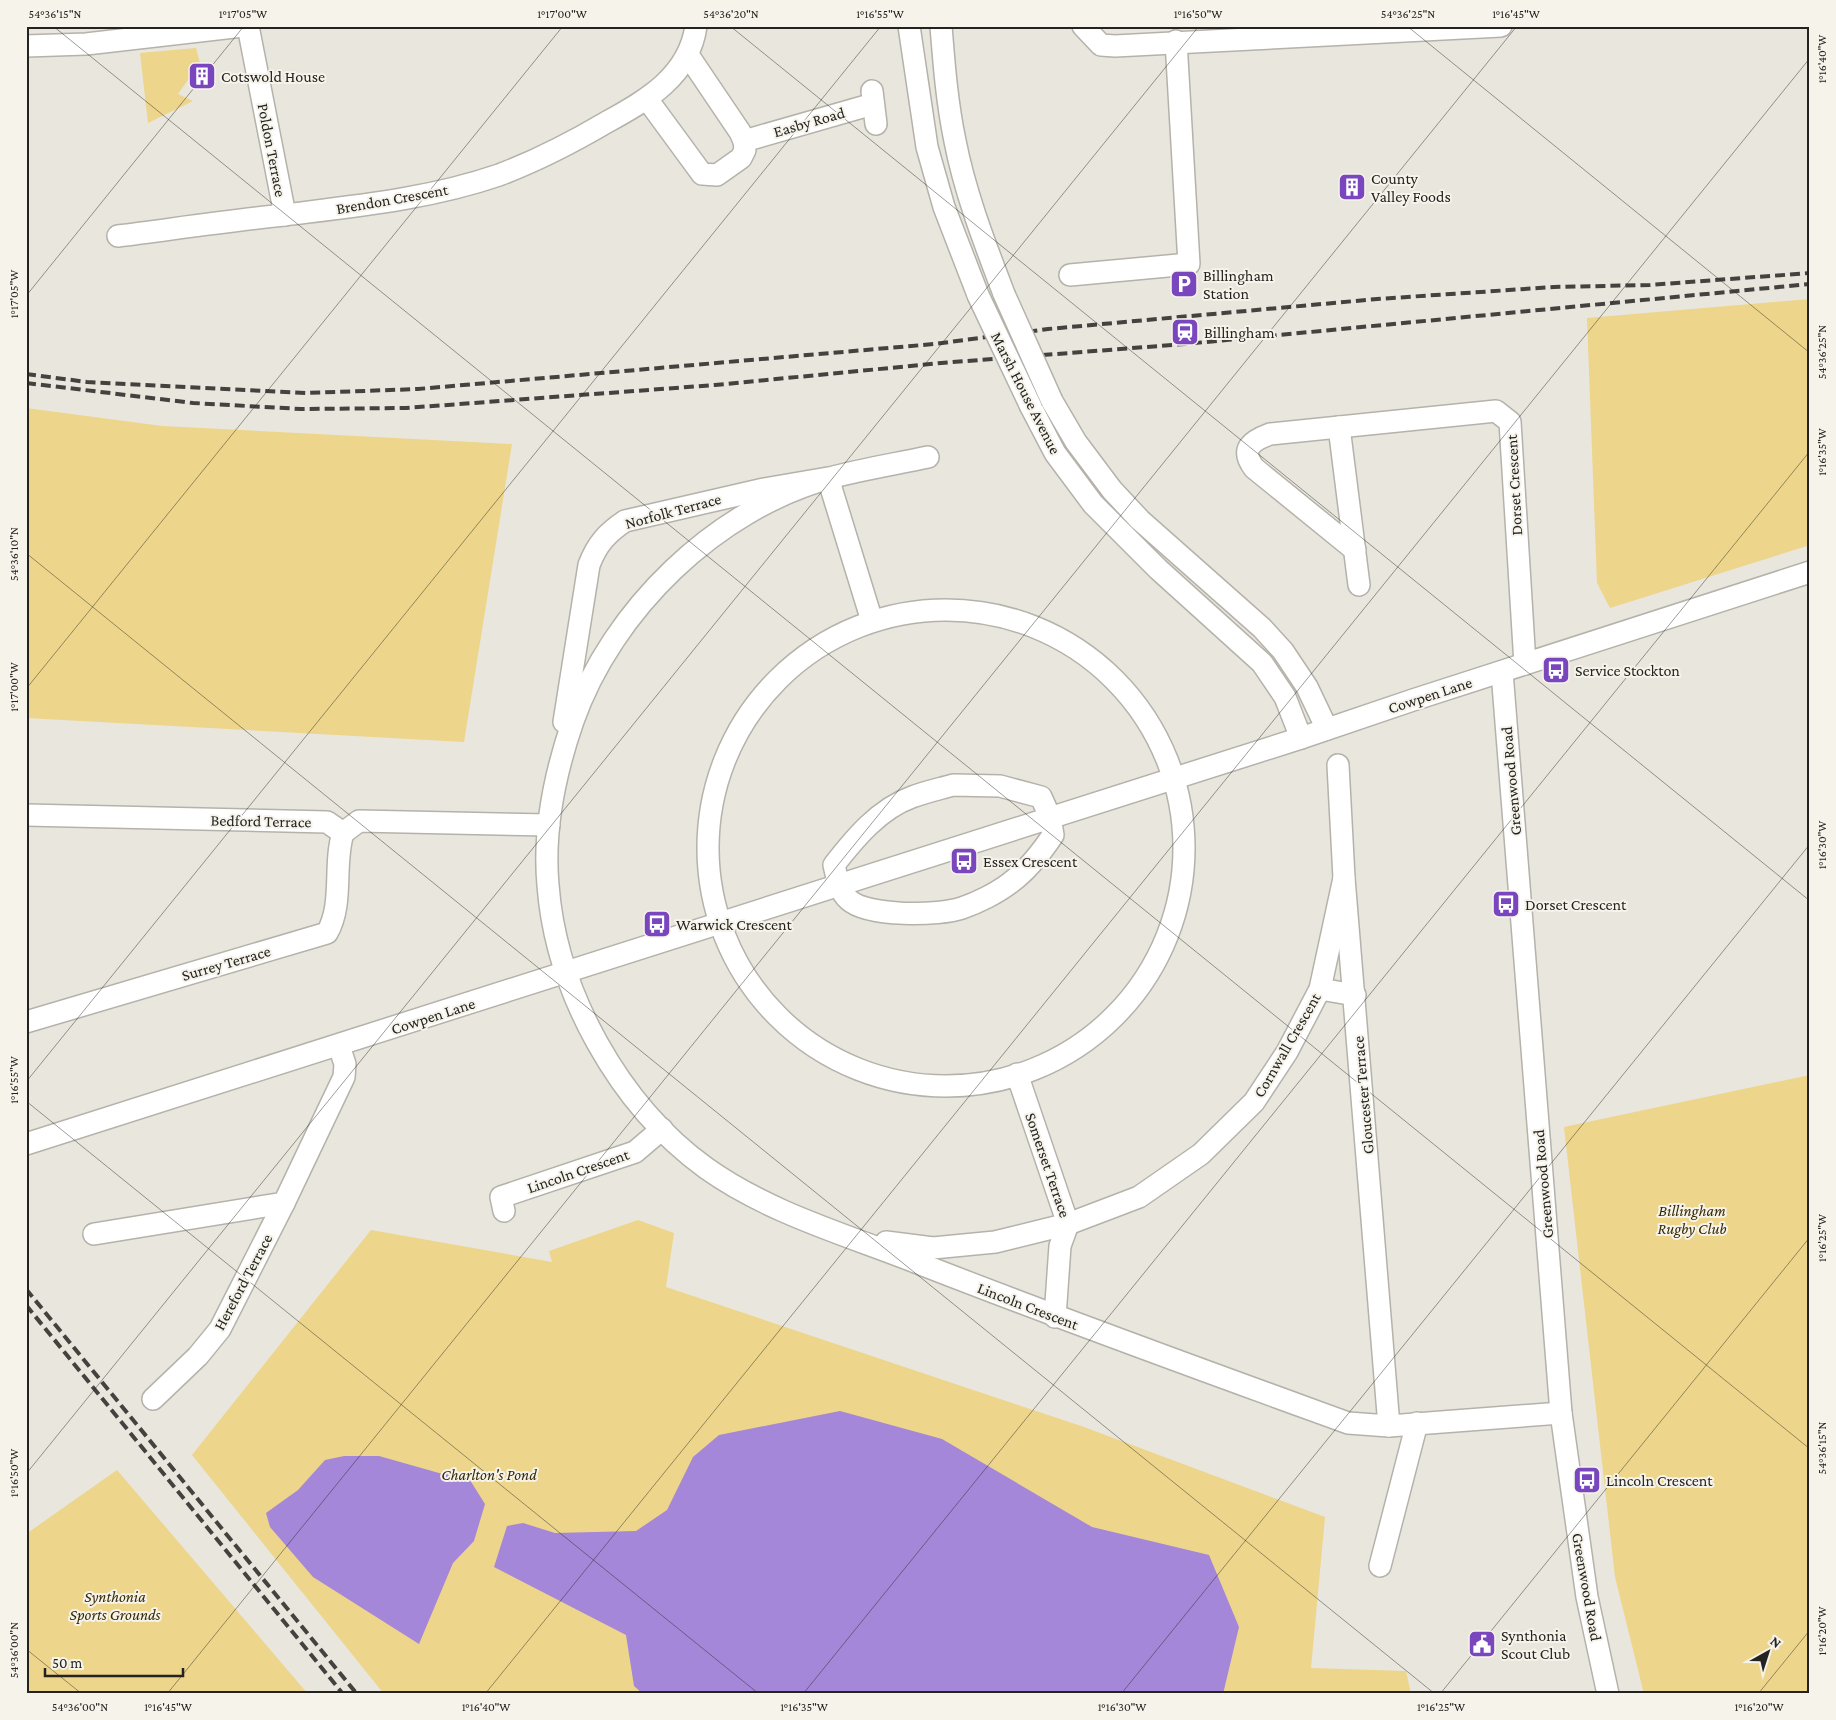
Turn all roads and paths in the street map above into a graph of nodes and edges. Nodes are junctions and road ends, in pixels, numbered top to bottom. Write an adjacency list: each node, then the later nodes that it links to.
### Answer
1 (243, 26): 9 (street)
2 (248, 26): 14 (street, Poldon Terrace)
3 (696, 26): 10 (street, Brendon Crescent)
4 (909, 26): 27 (street, Marsh House Avenue, bridge)
5 (940, 26): 26 (street, Marsh House Avenue, bridge)
6 (1083, 26): 8 (street)
7 (1501, 26): 8 (street)
8 (1176, 42): 16 (street)
9 (26, 46)
10 (688, 55): 11 (street, Brendon Crescent); 13 (street)
11 (647, 99): 13 (street); 14 (street, Brendon Crescent)
12 (874, 106): 13 (street, Easby Road)
13 (744, 141)
14 (285, 215): 15 (street, Brendon Crescent)
15 (118, 236)
16 (1070, 275)
17 (1339, 427): 20 (street); 20 (street, Dorset Crescent); 24 (street, Dorset Crescent)
18 (928, 457): 19 (street)
19 (828, 478): 23 (street); 28 (street); 28 (street, Norfolk Terrace)
20 (1355, 550): 22 (street)
21 (1810, 572): 24 (street, Cowpen Lane)
22 (1359, 585)
23 (872, 621): 30 (street); 37 (street)
24 (1525, 664): 25 (street, Cowpen Lane)
25 (1502, 672): 26 (street, Cowpen Lane); 53 (street, Greenwood Road)
26 (1327, 729): 27 (street, Cowpen Lane)
27 (1300, 738): 30 (street, Cowpen Lane)
28 (558, 764): 33 (street)
29 (1338, 765): 35 (street, Gloucester Terrace)
30 (1174, 777): 32 (street, Cowpen Lane); 43 (street)
31 (26, 816): 34 (street, Bedford Terrace)
32 (1050, 817): 36 (street, Cowpen Lane); 36 (street); 36 (street)
33 (549, 825): 34 (street); 38 (street)
34 (344, 833): 41 (street, Surrey Terrace)
35 (1344, 878): 39 (street, Cornwall Crescent); 40 (street, Gloucester Terrace)
36 (839, 886): 37 (street, Cowpen Lane)
37 (722, 923): 38 (street, Cowpen Lane); 43 (street)
38 (567, 974): 42 (street, Cowpen Lane); 44 (street, Lincoln Crescent)
39 (1320, 989): 40 (street); 48 (street, Cornwall Crescent)
40 (1355, 995): 55 (street, Gloucester Terrace)
41 (26, 1022)
42 (339, 1046): 45 (street, Cowpen Lane); 46 (street, Hereford Terrace)
43 (1017, 1074): 48 (street, Somerset Terrace)
44 (662, 1129): 47 (street, Lincoln Crescent); 50 (street, Lincoln Crescent)
45 (26, 1144)
46 (284, 1203): 49 (street, Hereford Terrace); 52 (street, Hereford Terrace)
47 (504, 1211)
48 (1068, 1224): 50 (street, Cornwall Crescent); 51 (street, Somerset Terrace)
49 (94, 1234)
50 (854, 1238): 51 (street, Lincoln Crescent)
51 (1055, 1317): 55 (street, Lincoln Crescent)
52 (153, 1399)
53 (1561, 1413): 54 (street, Lincoln Crescent); 57 (street, Greenwood Road)
54 (1417, 1423): 55 (street, Lincoln Crescent); 56 (street)
55 (1389, 1426)
56 (1379, 1570)
57 (1608, 1694)

